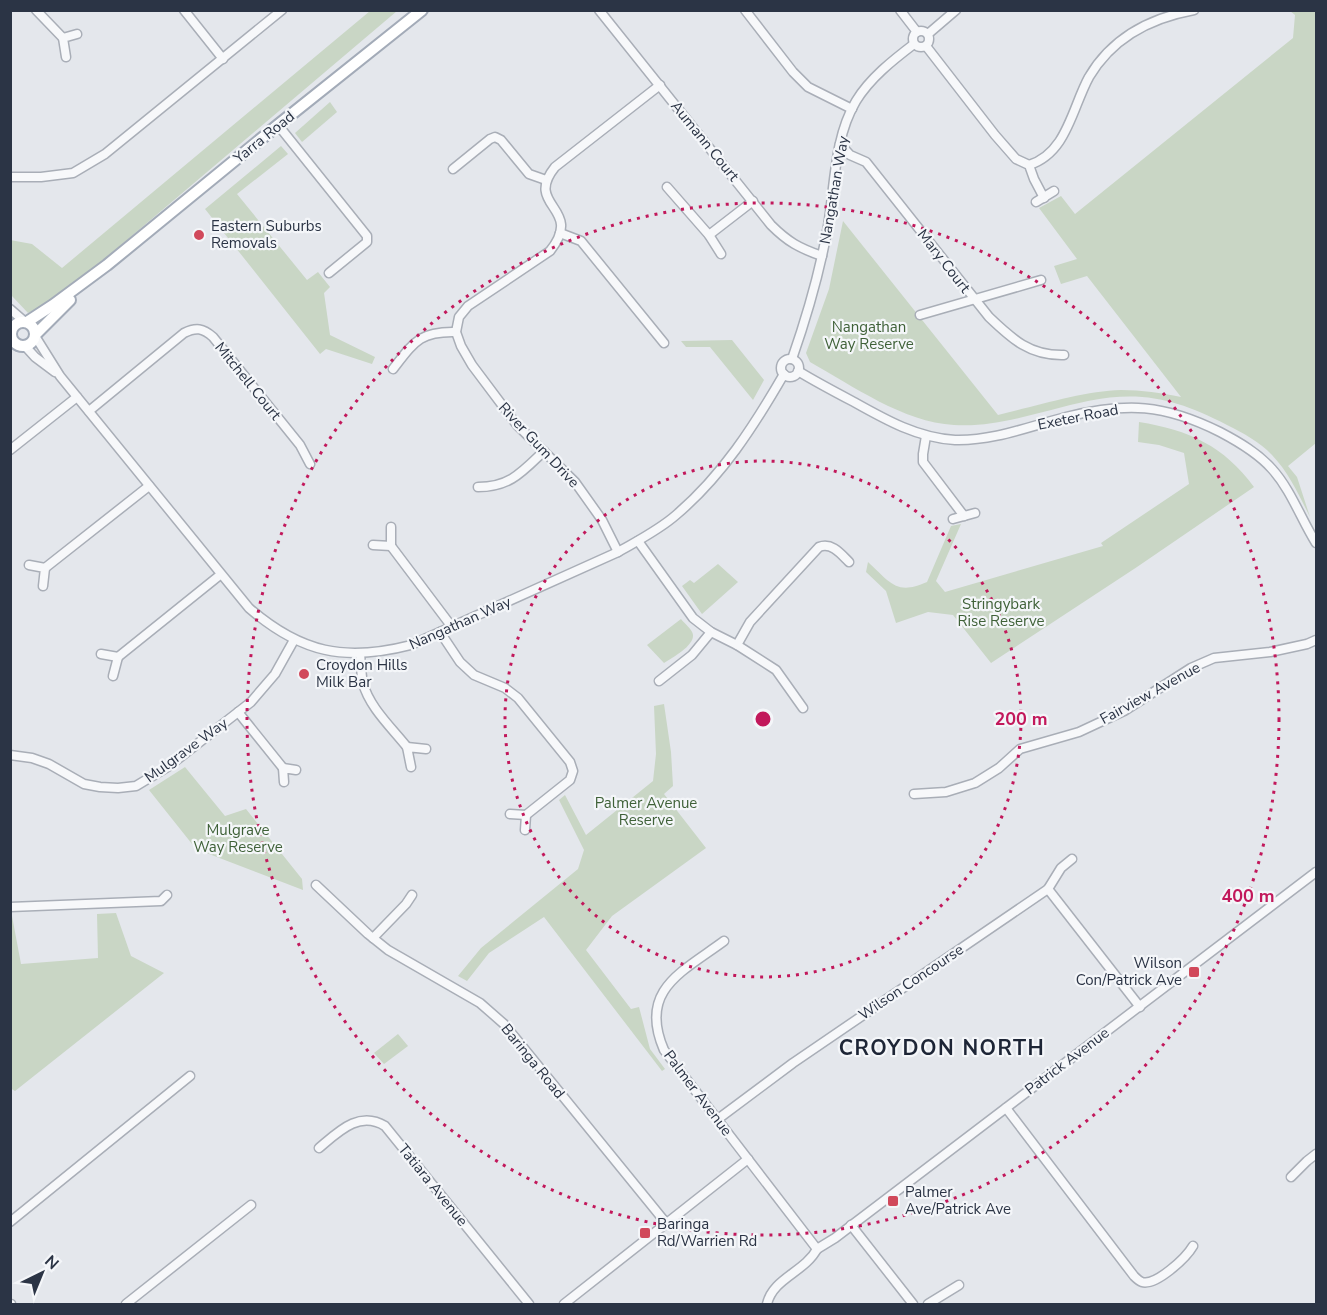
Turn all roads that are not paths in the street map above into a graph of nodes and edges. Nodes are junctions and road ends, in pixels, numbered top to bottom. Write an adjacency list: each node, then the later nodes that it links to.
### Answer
1 (36, 10): 13 (street)
2 (184, 10): 17 (street)
3 (282, 10): 17 (street)
4 (422, 10): 20 (main road, Yarra Road)
5 (599, 10): 18 (street, Aumann Court)
6 (745, 10): 19 (street)
7 (900, 10): 10 (street)
8 (956, 10): 12 (street)
9 (1194, 10): 22 (street)
10 (917, 32): 12 (street); 14 (street)
11 (77, 34): 13 (street)
12 (928, 34): 15 (street)
13 (63, 38): 16 (street)
14 (914, 44): 15 (street); 19 (street, Nangathan Way)
15 (926, 46): 22 (street)
16 (66, 57)
17 (223, 59): 24 (street)
18 (660, 85): 25 (street); 28 (street, Aumann Court)
19 (852, 110): 21 (street, Nangathan Way)
20 (278, 125): 33 (main road, Yarra Road); 34 (street)
21 (840, 144): 32 (street, Nangathan Way); 36 (street, Mary Court)
22 (1029, 165): 27 (street)
23 (453, 169): 25 (street)
24 (10, 177)
25 (546, 180): 29 (street)
26 (668, 187): 30 (street)
27 (1054, 191)
28 (753, 201): 30 (street); 32 (street, Aumann Court)
29 (560, 233): 41 (street); 43 (street)
30 (709, 235): 31 (street)
31 (721, 254)
32 (822, 256): 47 (street, Nangathan Way)
33 (107, 265): 39 (main road, Yarra Road); 42 (main road, Yarra Road)
34 (329, 273)
35 (1041, 280): 36 (street)
36 (974, 300): 38 (street); 46 (street, Mary Court)
37 (10, 309): 39 (street)
38 (920, 315)
39 (26, 322): 40 (main road); 42 (main road)
40 (11, 333): 44 (main road)
41 (456, 333): 48 (street); 56 (street, River Gum Drive)
42 (35, 335): 44 (main road); 51 (street, Nangathan Way)
43 (664, 343)
44 (24, 346): 45 (main road); 51 (street, Nangathan Way)
45 (10, 352)
46 (1064, 355)
47 (792, 359): 49 (street); 50 (street)
48 (393, 369)
49 (798, 371): 50 (street); 54 (street, Exeter Road)
50 (784, 374): 64 (street, Nangathan Way)
51 (60, 376): 52 (street, Nangathan Way)
52 (77, 397): 53 (street, Nangathan Way); 55 (street)
53 (88, 411): 57 (street, Mitchell Court); 58 (street, Nangathan Way)
54 (926, 436): 61 (street); 65 (street, Exeter Road)
55 (10, 450)
56 (544, 451): 59 (street); 68 (street, River Gum Drive)
57 (310, 465)
58 (149, 486): 71 (street); 72 (street, Nangathan Way)
59 (478, 487)
60 (975, 513): 61 (street)
61 (964, 516): 62 (street)
62 (952, 519)
63 (391, 527): 67 (street)
64 (638, 541): 68 (street, Nangathan Way); 76 (street)
65 (1316, 541)
66 (373, 544): 67 (street)
67 (391, 546): 74 (street)
68 (618, 552): 74 (street, Nangathan Way)
69 (849, 562): 79 (street)
70 (30, 565): 71 (street)
71 (45, 568): 73 (street)
72 (220, 574): 77 (street, Nangathan Way); 82 (street)
73 (43, 586)
74 (452, 627): 75 (street, Nangathan Way)
75 (440, 632): 81 (street, Nangathan Way); 96 (street)
76 (711, 632): 79 (street); 84 (street)
77 (294, 640): 81 (street, Nangathan Way); 86 (street, Mulgrave Way)
78 (1317, 640): 94 (street, Fairview Avenue)
79 (737, 645): 85 (street)
80 (101, 654): 82 (street)
81 (360, 654): 87 (street)
82 (118, 657): 83 (street)
83 (113, 675)
84 (659, 681)
85 (803, 708)
86 (238, 712): 89 (street, Mulgrave Way); 91 (street)
87 (407, 747): 88 (street); 90 (street)
88 (426, 749)
89 (10, 755)
90 (411, 767)
91 (283, 768): 92 (street); 93 (street)
92 (297, 770)
93 (284, 782)
94 (914, 794)
95 (510, 814): 96 (street)
96 (526, 815): 97 (street)
97 (525, 830)
98 (1072, 858): 101 (street, Wilson Concourse)
99 (1317, 872): 107 (street, Patrick Avenue)
100 (316, 885): 105 (street, Baringa Road)
101 (1048, 889): 107 (street); 110 (street, Wilson Concourse)
102 (167, 895): 104 (street)
103 (412, 895): 105 (street)
104 (10, 907)
105 (373, 938): 117 (street, Baringa Road)
106 (724, 941): 110 (street, Palmer Avenue)
107 (1140, 1006): 109 (street, Patrick Avenue)
108 (190, 1076): 116 (street)
109 (1006, 1108): 118 (street, Patrick Avenue); 119 (street)
110 (718, 1119): 113 (street, Palmer Avenue)
111 (319, 1148): 123 (street, Tatiara Avenue)
112 (1317, 1154): 114 (street)
113 (748, 1159): 117 (street); 120 (street, Palmer Avenue)
114 (1291, 1177)
115 (251, 1204): 122 (street)
116 (10, 1222)
117 (666, 1223): 124 (street)
118 (851, 1225): 120 (street, Patrick Avenue); 126 (street)
119 (1193, 1246)
120 (817, 1249): 125 (street, Patrick Avenue)
121 (959, 1285): 127 (street)
122 (126, 1305)
123 (529, 1305)
124 (564, 1305)
125 (767, 1305)
126 (913, 1305)
127 (928, 1305)

